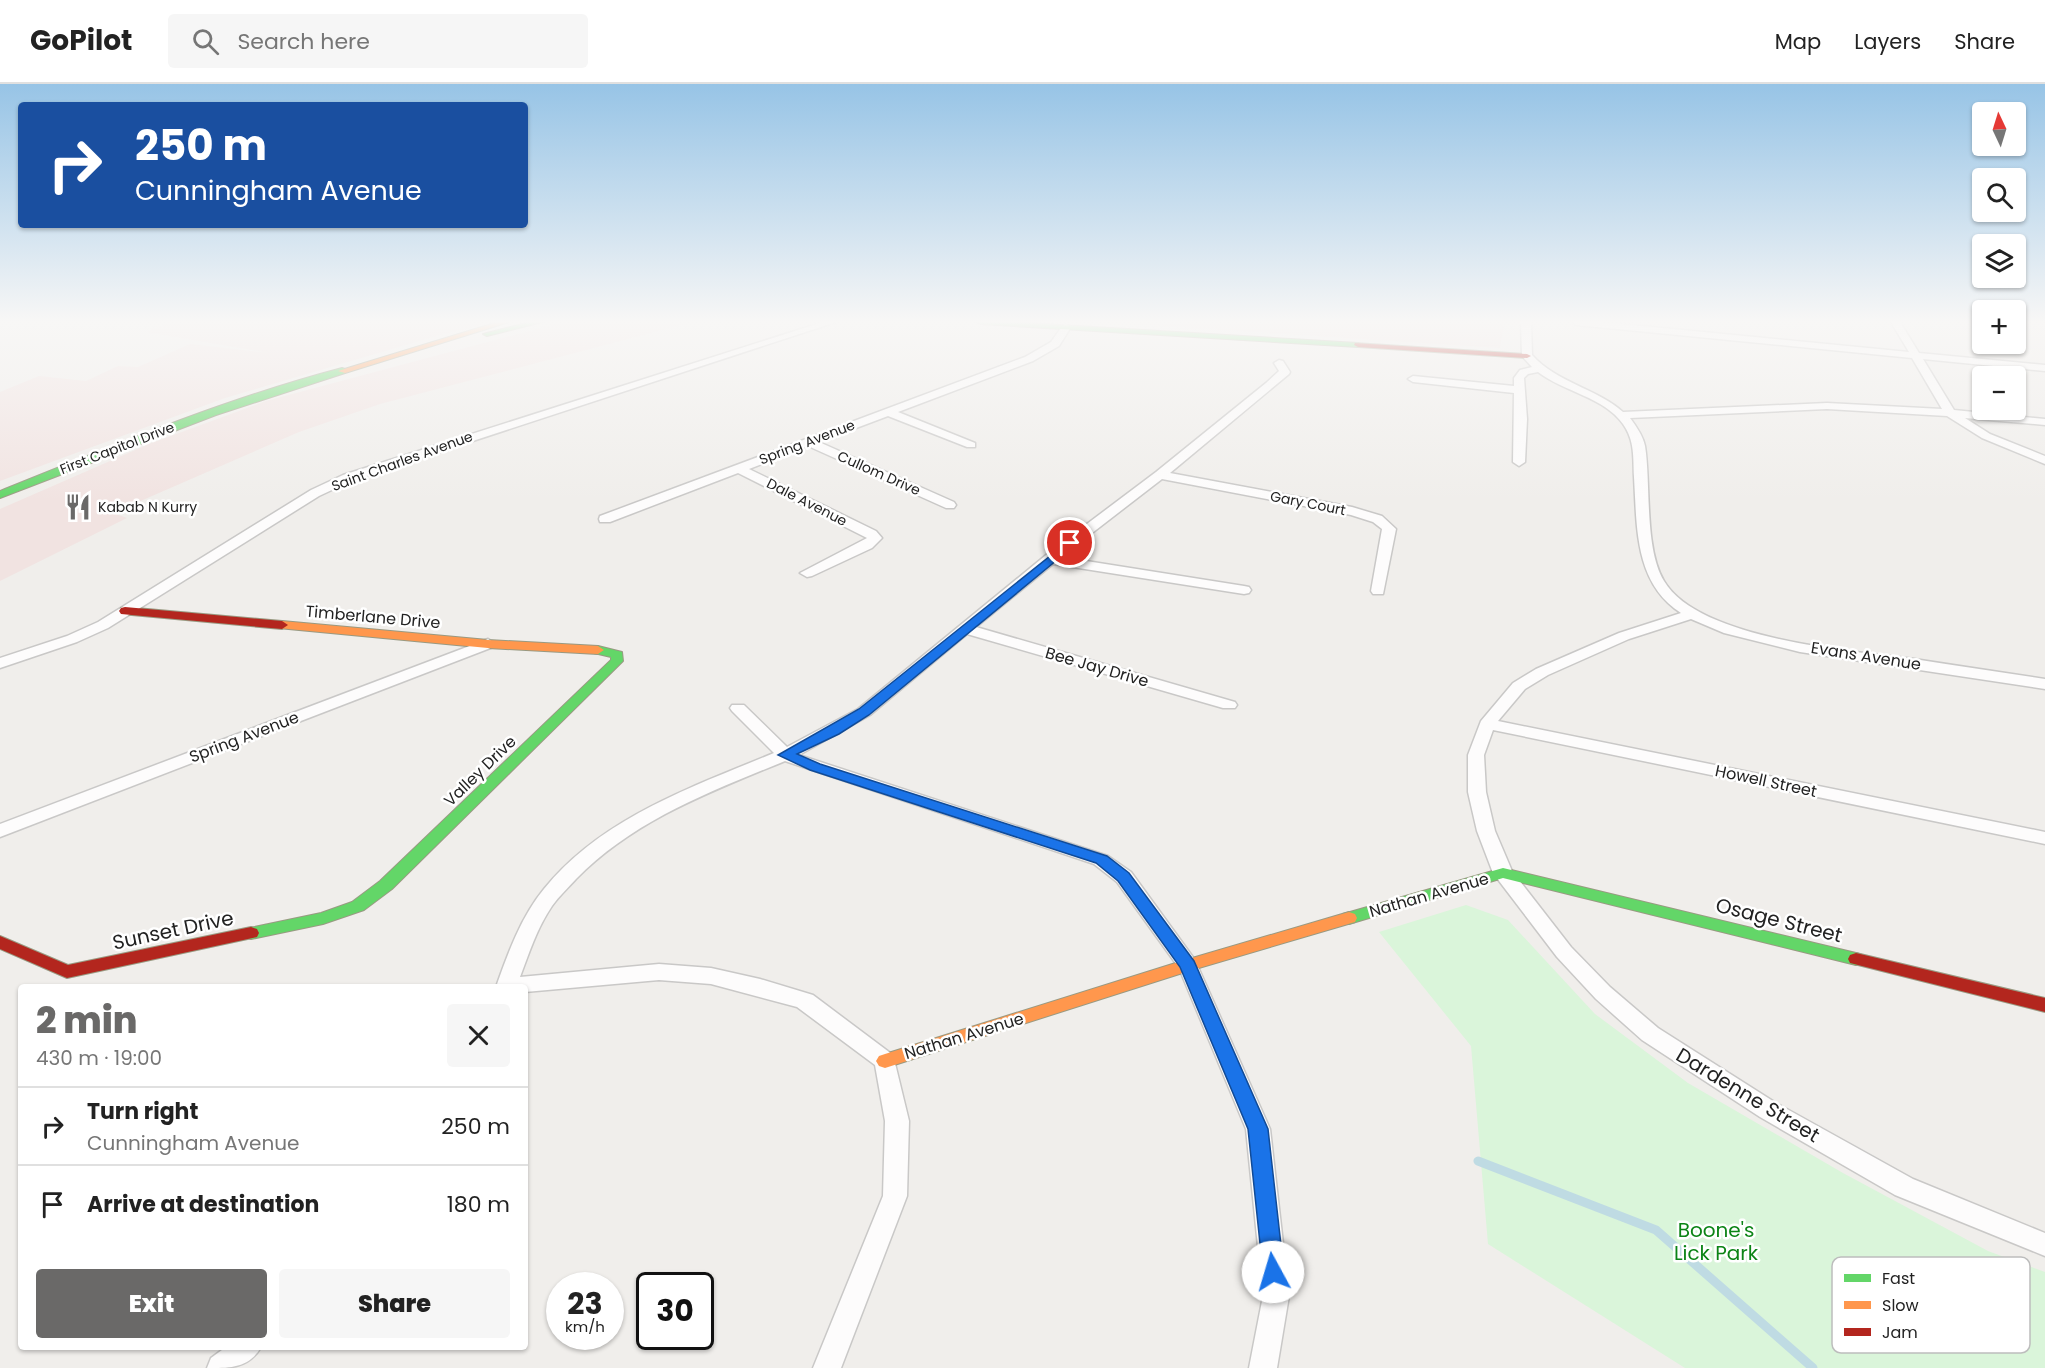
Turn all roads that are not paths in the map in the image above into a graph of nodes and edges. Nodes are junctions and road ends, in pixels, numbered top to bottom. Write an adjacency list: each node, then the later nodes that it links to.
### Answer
1 (303, 382): 20 (street, First Capitol Drive)
2 (645, 382): 27 (street, Saint Charles Avenue)
3 (966, 382): 10 (street, Spring Avenue)
4 (1273, 382): 19 (street)
5 (1441, 382): 9 (street)
6 (1521, 382): 9 (street)
7 (1562, 382): 12 (street)
8 (1932, 382): 11 (street)
9 (1520, 390): 17 (street)
10 (888, 412): 14 (street, Spring Avenue); 15 (street)
11 (1950, 412): 12 (street); 13 (street); 16 (street)
12 (1621, 415): 28 (street)
13 (2045, 422)
14 (808, 442): 18 (street, Spring Avenue); 21 (street, Cullom Drive)
15 (971, 446)
16 (2045, 460)
17 (1519, 462)
18 (738, 468): 22 (street, Spring Avenue); 24 (street, Dale Avenue)
19 (1160, 475): 23 (street); 26 (street, Gary Court)
20 (0, 495)
21 (950, 505)
22 (605, 519)
23 (1050, 560): 25 (street); 29 (street)
24 (807, 573)
25 (1244, 590)
26 (1378, 591)
27 (125, 611): 30 (street, Timberlane Drive); 32 (street, Saint Charles Avenue)
28 (1691, 614): 33 (street, Evans Avenue); 36 (street, Nathan Avenue)
29 (965, 629): 34 (street, Bee Jay Drive); 37 (street)
30 (488, 644): 31 (street, Timberlane Drive); 38 (street, Spring Avenue)
31 (618, 655): 41 (street, Valley Drive)
32 (0, 663)
33 (2045, 684)
34 (1229, 705)
35 (738, 708): 37 (street)
36 (1487, 724): 39 (street, Howell Street); 40 (street, Nathan Avenue)
37 (785, 755): 43 (street); 44 (street)
38 (0, 831)
39 (2045, 838)
40 (1503, 873): 43 (street, Nathan Avenue); 46 (street, Osage Street); 48 (street, Dardenne Street)
41 (358, 906): 42 (street, Sunset Drive)
42 (0, 942)
43 (1188, 965): 47 (street, Nathan Avenue); 52 (street)
44 (507, 984)
45 (528, 985): 47 (street)
46 (2045, 1005)
47 (885, 1060): 51 (street)
48 (2045, 1245)
49 (243, 1350): 50 (street)
50 (221, 1368)
51 (827, 1368)
52 (1263, 1368)

